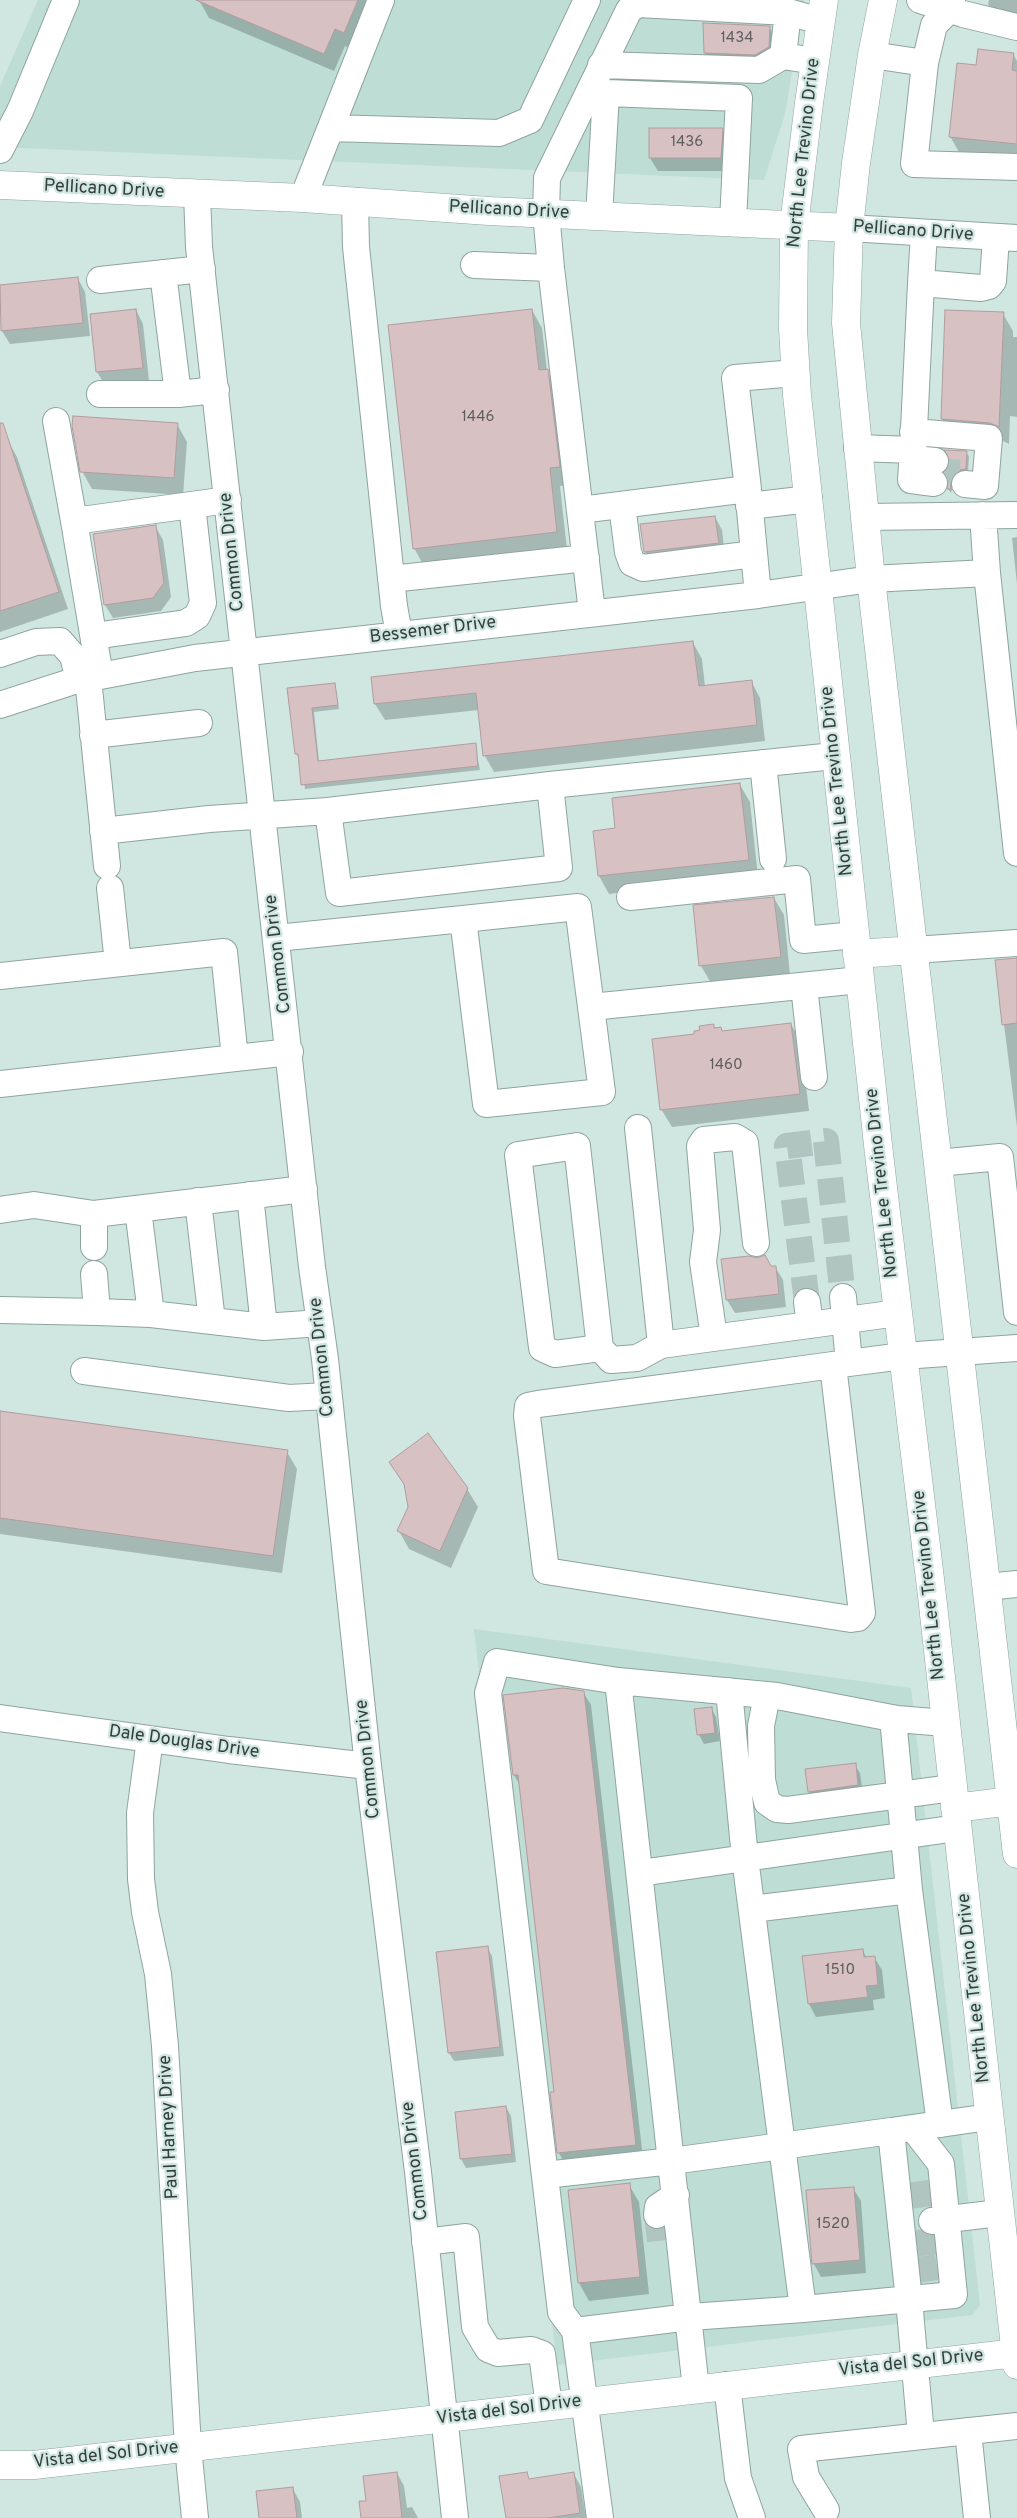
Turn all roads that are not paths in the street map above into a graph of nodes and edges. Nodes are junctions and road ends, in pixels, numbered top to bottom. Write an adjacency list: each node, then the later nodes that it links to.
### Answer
1 (66, 0): 17 (street)
2 (381, 0): 16 (street)
3 (587, 0): 16 (street)
4 (883, 0): 10 (main road)
5 (920, 0): 6 (street)
6 (950, 5): 9 (street); 13 (street)
7 (822, 10): 8 (street); 12 (main road, North Lee Trevino Drive)
8 (788, 12): 11 (street); 14 (street)
9 (1017, 28)
10 (872, 55): 13 (street); 27 (main road)
11 (783, 56): 12 (street); 14 (street)
12 (815, 61): 26 (main road, North Lee Trevino Drive)
13 (924, 63): 18 (street)
14 (601, 66): 15 (street)
15 (597, 92): 23 (street); 24 (street); 25 (street)
16 (330, 128): 21 (street)
17 (0, 150)
18 (1017, 167)
19 (0, 185): 20 (main road, Pellicano Drive)
20 (197, 194): 21 (main road, Pellicano Drive); 32 (street, Common Drive)
21 (303, 198): 22 (main road, Pellicano Drive)
22 (355, 201): 23 (main road, Pellicano Drive); 57 (street)
23 (546, 213): 24 (main road, Pellicano Drive); 31 (street)
24 (599, 216): 25 (main road, Pellicano Drive)
25 (732, 222): 26 (main road, Pellicano Drive)
26 (794, 225): 27 (main road, Pellicano Drive); 36 (main road, North Lee Trevino Drive)
27 (849, 228): 28 (street, Pellicano Drive); 41 (main road)
28 (924, 233): 29 (street, Pellicano Drive); 35 (street)
29 (1006, 237): 35 (street)
30 (474, 265): 31 (street)
31 (551, 268): 49 (street)
32 (202, 269): 33 (street); 37 (street, Common Drive)
33 (164, 273): 34 (street); 39 (street)
34 (100, 280)
35 (921, 284): 42 (street)
36 (796, 373): 44 (street); 45 (main road, North Lee Trevino Drive)
37 (216, 390): 39 (street); 46 (street, Common Drive)
38 (100, 394): 39 (street)
39 (178, 394)
40 (56, 420): 53 (street)
41 (857, 448): 42 (street); 52 (main road)
42 (921, 463): 43 (street)
43 (974, 471)
44 (749, 498): 45 (street); 48 (street); 54 (street)
45 (809, 499): 59 (main road, North Lee Trevino Drive)
46 (228, 500): 47 (street); 64 (street, Common Drive)
47 (192, 505): 53 (street); 63 (street)
48 (622, 505): 49 (street); 54 (street)
49 (580, 510): 55 (street)
50 (983, 515): 51 (street); 52 (street); 56 (street)
51 (1017, 515)
52 (864, 517): 58 (main road)
53 (74, 521): 63 (street)
54 (754, 554): 60 (street)
55 (586, 558): 57 (street); 61 (street)
56 (987, 573): 58 (street, Bessemer Drive); 76 (street)
57 (391, 579): 62 (street)
58 (871, 579): 59 (street, Bessemer Drive); 82 (main road)
59 (817, 586): 60 (street, Bessemer Drive); 70 (main road, North Lee Trevino Drive)
60 (758, 595): 61 (street, Bessemer Drive)
61 (592, 612): 62 (street, Bessemer Drive)
62 (399, 634): 64 (street, Bessemer Drive)
63 (94, 636): 66 (street)
64 (244, 652): 66 (street, Bessemer Drive); 74 (street, Common Drive)
65 (0, 654): 66 (street)
66 (89, 678): 67 (street, Bessemer Drive); 69 (street)
67 (0, 705)
68 (199, 723): 69 (street)
69 (93, 735): 75 (street)
70 (834, 756): 71 (street); 83 (main road, North Lee Trevino Drive)
71 (763, 763): 72 (street); 77 (street)
72 (550, 785): 73 (street); 73 (street)
73 (328, 811): 74 (street)
74 (263, 817): 75 (street); 80 (street, Common Drive)
75 (103, 831): 84 (street)
76 (1017, 853)
77 (773, 859)
78 (630, 897): 83 (street)
79 (463, 919): 80 (street); 87 (street); 87 (street)
80 (277, 938): 88 (street, Common Drive)
81 (1017, 943): 82 (street)
82 (914, 950): 83 (main road); 93 (main road)
83 (857, 956): 86 (street); 107 (main road, North Lee Trevino Drive)
84 (118, 963): 85 (street); 89 (street)
85 (0, 976)
86 (804, 986): 87 (street); 90 (street)
87 (591, 1007)
88 (290, 1052): 89 (street); 94 (street, Common Drive)
89 (235, 1058): 91 (street)
90 (814, 1077)
91 (0, 1084)
92 (638, 1128): 113 (street)
93 (938, 1163): 106 (street); 116 (main road)
94 (304, 1188): 95 (street); 110 (street, Common Drive)
95 (250, 1195): 96 (street); 111 (street)
96 (198, 1201): 97 (street); 109 (street)
97 (138, 1209): 99 (street); 108 (street)
98 (0, 1210): 99 (street)
99 (94, 1214): 101 (street)
100 (756, 1243): 112 (street)
101 (94, 1247)
102 (94, 1274): 105 (street)
103 (844, 1309): 107 (street); 112 (street); 118 (street)
104 (0, 1310): 105 (street)
105 (97, 1312): 108 (street)
106 (1017, 1312)
107 (898, 1313): 117 (main road, North Lee Trevino Drive)
108 (150, 1314): 109 (street)
109 (212, 1321): 111 (street)
110 (320, 1323): 111 (street); 120 (street, Common Drive)
111 (264, 1327)
112 (714, 1337): 113 (street)
113 (661, 1345): 114 (street)
114 (600, 1348): 114 (street)
115 (1017, 1348): 116 (street)
116 (960, 1352): 117 (street); 122 (main road)
117 (903, 1356): 118 (street); 129 (main road, North Lee Trevino Drive)
118 (841, 1364): 118 (street)
119 (84, 1371): 120 (street)
120 (328, 1396): 131 (street, Common Drive)
121 (1017, 1584): 122 (street)
122 (987, 1587): 126 (main road)
123 (618, 1681): 124 (street); 138 (street); 146 (street)
124 (728, 1691): 125 (street); 137 (street)
125 (767, 1695): 128 (street); 133 (street)
126 (1009, 1710): 132 (main road)
127 (0, 1718): 130 (street, Dale Douglas Drive)
128 (892, 1718): 129 (street); 133 (street)
129 (945, 1723): 134 (main road, North Lee Trevino Drive)
130 (150, 1739): 131 (street, Dale Douglas Drive); 170 (street, Paul Harney Drive)
131 (368, 1766): 152 (street, Common Drive)
132 (1012, 1788): 134 (main road); 136 (main road)
133 (900, 1795): 134 (street); 135 (street)
134 (955, 1808): 135 (street); 141 (main road, North Lee Trevino Drive)
135 (904, 1835): 137 (street); 139 (street)
136 (1017, 1854)
137 (746, 1858): 138 (street); 140 (street)
138 (640, 1873): 145 (street)
139 (909, 1890): 140 (street); 142 (street)
140 (752, 1909): 144 (street)
141 (989, 2117): 142 (street); 149 (main road, North Lee Trevino Drive)
142 (940, 2124): 143 (street)
143 (902, 2129): 144 (street); 148 (street); 148 (street)
144 (782, 2146): 145 (street); 155 (street)
145 (672, 2161): 146 (street); 147 (street)
146 (545, 2175): 159 (street)
147 (676, 2195): 150 (street); 156 (street)
148 (920, 2195): 151 (street); 151 (street)
149 (999, 2212): 151 (street); 160 (main road, North Lee Trevino Drive)
150 (657, 2215)
151 (924, 2232): 153 (street); 153 (street)
152 (425, 2242): 157 (street); 158 (street, Common Drive)
153 (928, 2268): 154 (street); 154 (street)
154 (909, 2300): 155 (street); 161 (street)
155 (803, 2310): 156 (street)
156 (690, 2317): 159 (street); 163 (street)
157 (475, 2327): 158 (street); 165 (street)
158 (434, 2332): 166 (street, Common Drive)
159 (575, 2332): 164 (street)
160 (1016, 2357): 161 (main road, Vista del Sol Drive)
161 (914, 2365): 162 (main road, Vista del Sol Drive); 169 (street)
162 (726, 2385): 163 (main road, Vista del Sol Drive); 176 (street)
163 (696, 2389): 164 (main road, Vista del Sol Drive)
164 (585, 2402): 165 (main road, Vista del Sol Drive); 175 (street)
165 (549, 2406): 166 (main road, Vista del Sol Drive)
166 (443, 2418): 170 (main road, Vista del Sol Drive); 174 (street, Common Drive)
167 (1017, 2426): 168 (street)
168 (968, 2431): 169 (street); 177 (street)
169 (920, 2436): 172 (street)
170 (188, 2447): 171 (main road, Vista del Sol Drive); 173 (street, Paul Harney Drive)
171 (0, 2465)
172 (826, 2510)
173 (195, 2518)
174 (455, 2518)
175 (600, 2518)
176 (752, 2518)
177 (977, 2518)

